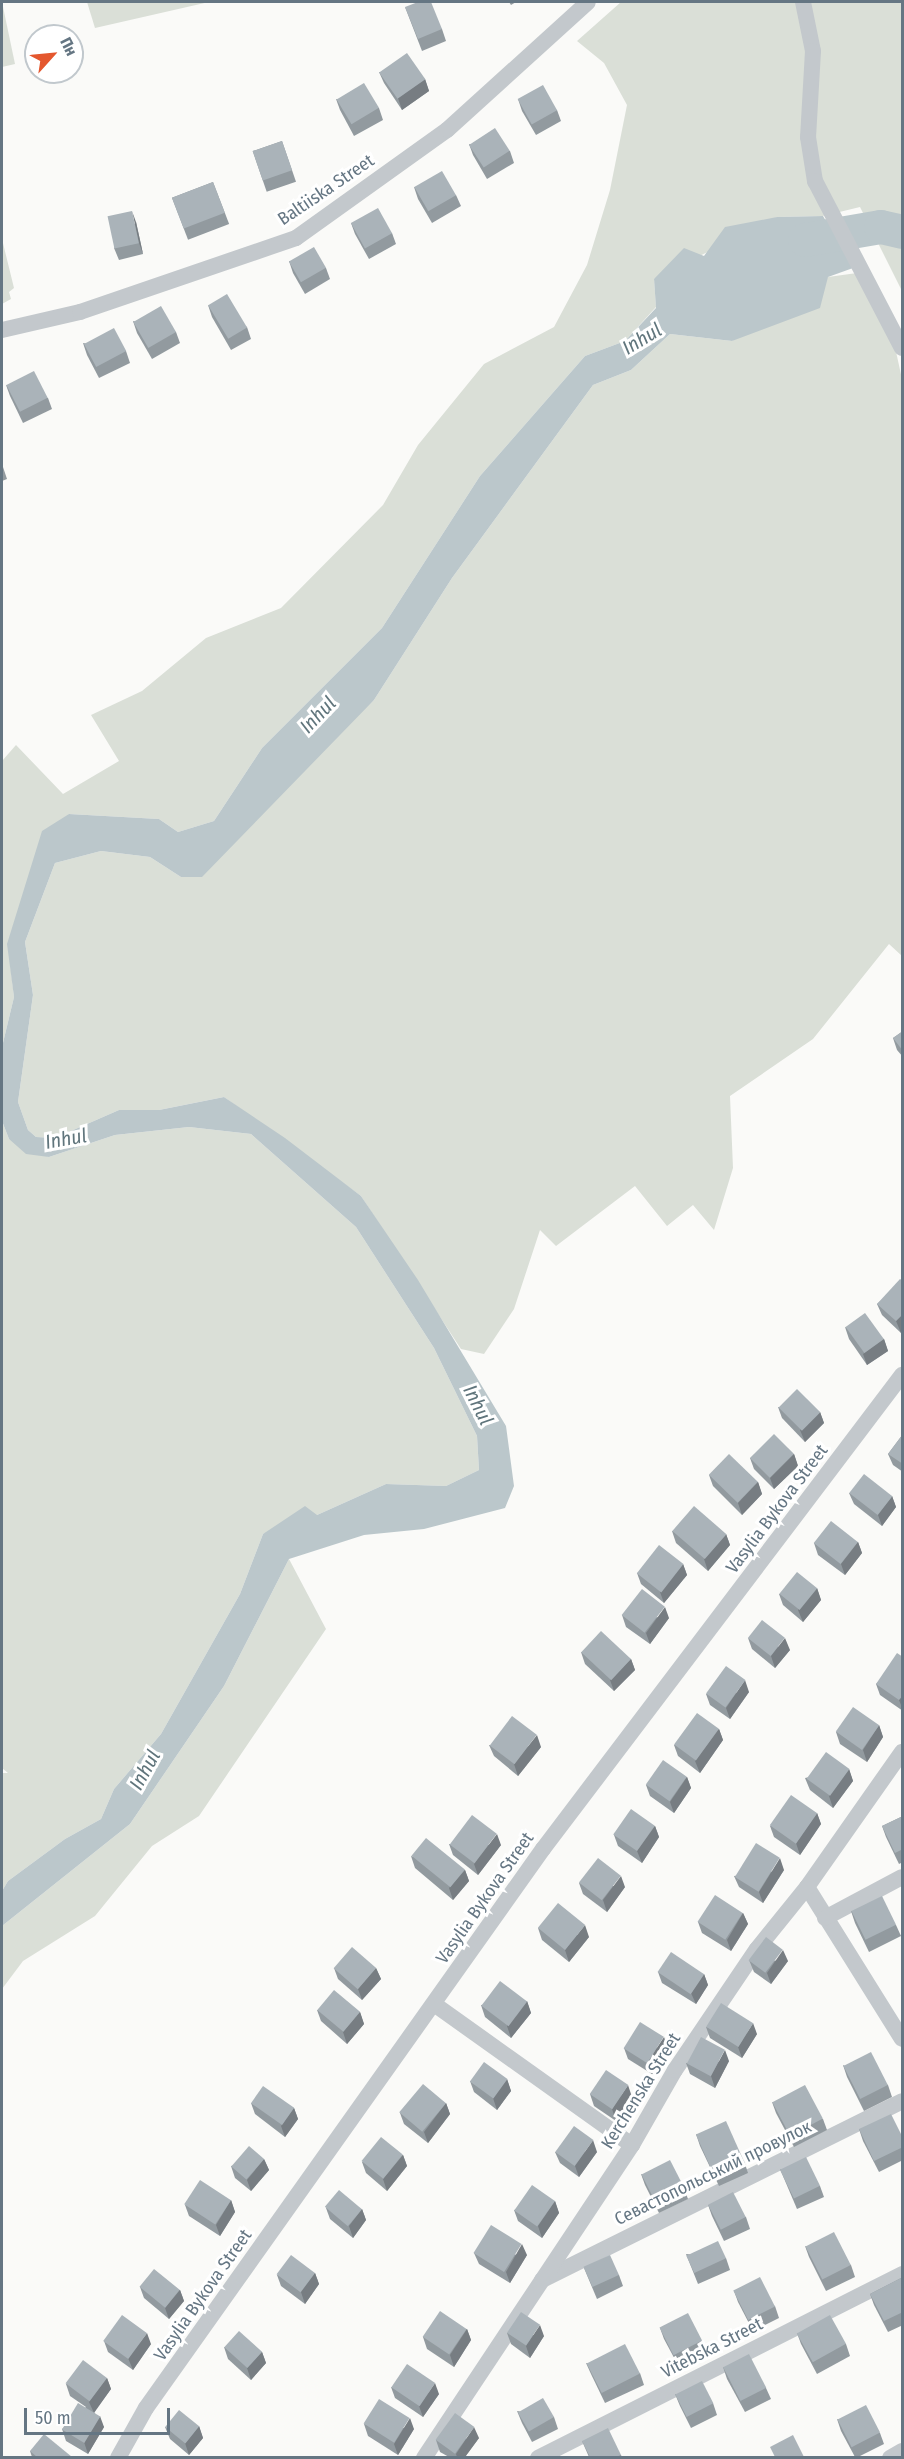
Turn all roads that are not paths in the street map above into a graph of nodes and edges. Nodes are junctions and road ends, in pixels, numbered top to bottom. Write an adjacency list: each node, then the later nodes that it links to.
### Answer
1 (588, 2): 3 (street, Baltiiska Street)
2 (803, 2): 4 (street)
3 (2, 330)
4 (903, 348)
5 (903, 1375): 10 (street, Vasylia Bykova Street)
6 (903, 1752): 8 (street, Kerchenska Street)
7 (903, 1877): 9 (street)
8 (807, 1887): 9 (street); 13 (street, Kerchenska Street)
9 (825, 1918): 11 (street)
10 (434, 2004): 13 (street); 17 (street, Vasylia Bykova Street)
11 (903, 2039)
12 (903, 2101): 15 (street, Севастопольський провулок)
13 (632, 2145): 15 (street, Kerchenska Street)
14 (903, 2274): 19 (street, Vitebska Street)
15 (541, 2280): 18 (street, Kerchenska Street)
16 (903, 2451): 20 (street)
17 (118, 2457)
18 (424, 2457)
19 (538, 2457)
20 (890, 2457)

